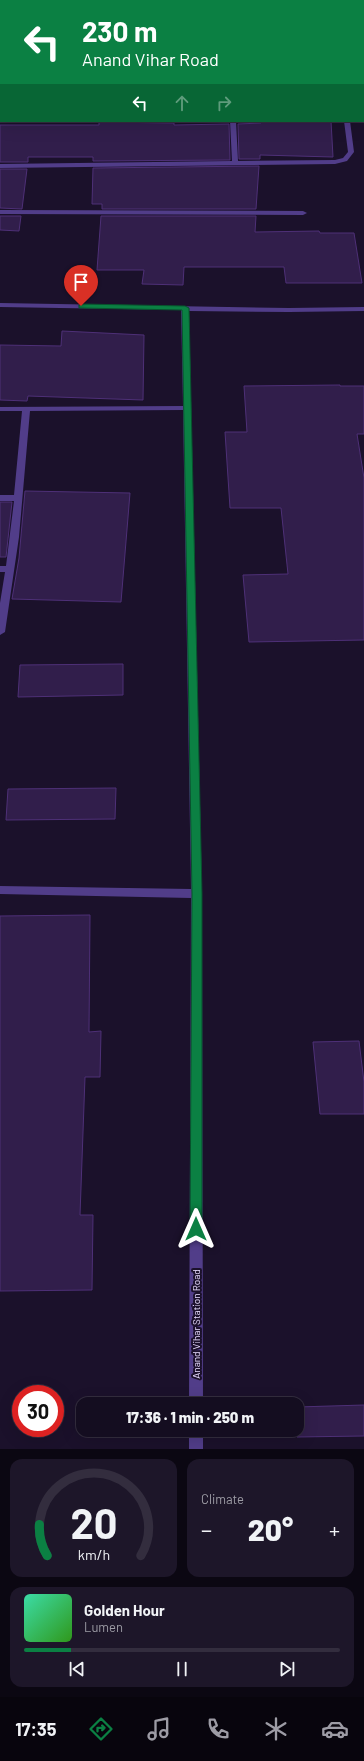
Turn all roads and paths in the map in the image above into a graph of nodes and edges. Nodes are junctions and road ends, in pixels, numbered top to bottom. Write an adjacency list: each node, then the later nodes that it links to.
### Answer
1 (233, 122): 3 (street)
2 (347, 122): 3 (street)
3 (235, 163): 4 (street)
4 (0, 166)
5 (0, 212): 6 (street)
6 (303, 213)
7 (0, 305): 8 (street)
8 (185, 308): 9 (street); 10 (street, Anand Vihar Station Road)
9 (364, 309)
10 (187, 408): 12 (street); 19 (street, Anand Vihar Station Road)
11 (0, 409): 12 (street)
12 (26, 409): 14 (street)
13 (0, 498): 14 (street)
14 (18, 498): 16 (street)
15 (0, 569): 16 (street)
16 (11, 569): 17 (street)
17 (0, 632)
18 (0, 890): 19 (street)
19 (197, 894): 20 (street, Anand Vihar Station Road)
20 (196, 1397)
21 (196, 1437): 22 (street)
22 (196, 1449)

